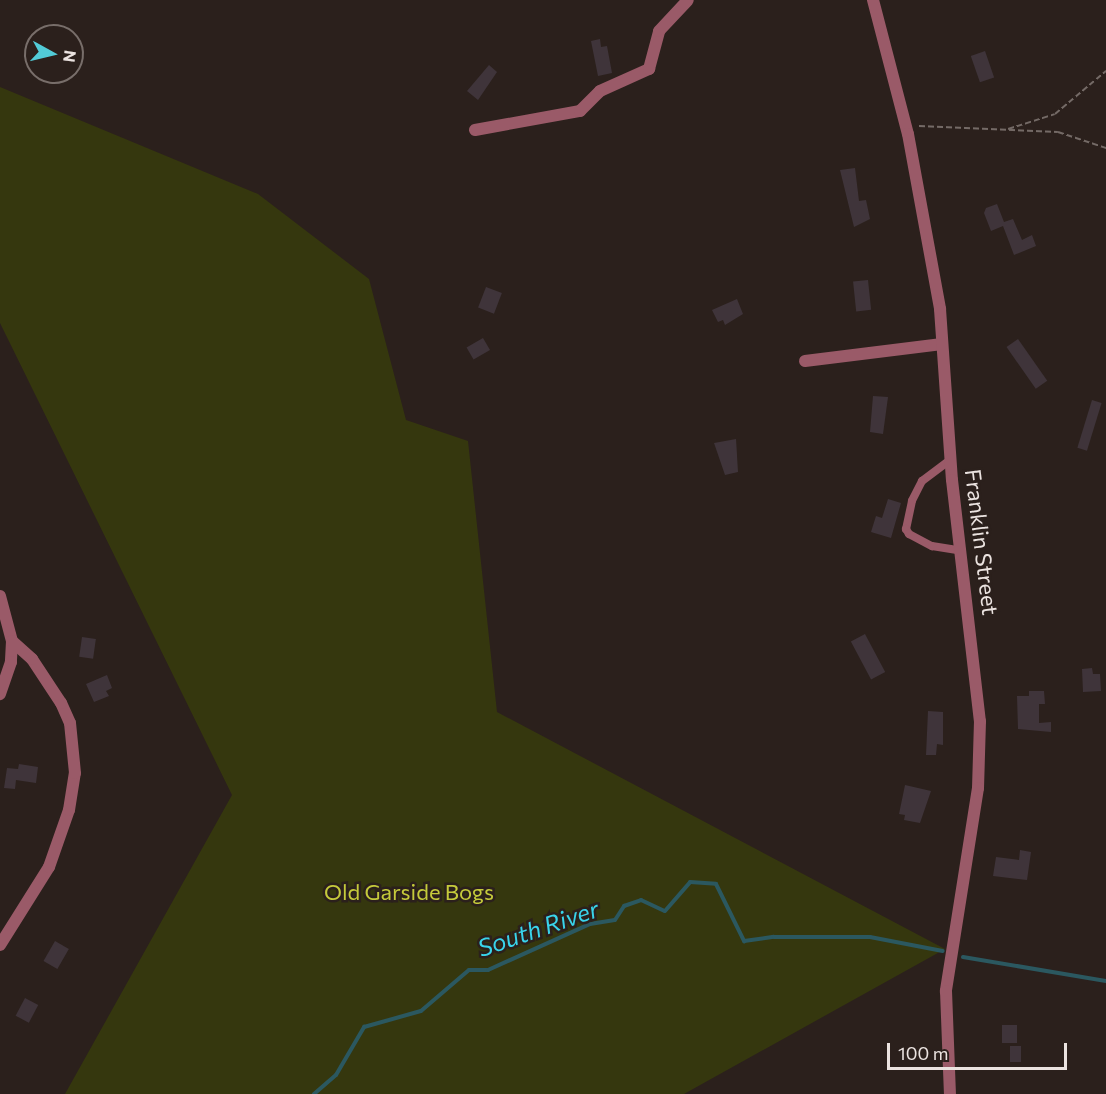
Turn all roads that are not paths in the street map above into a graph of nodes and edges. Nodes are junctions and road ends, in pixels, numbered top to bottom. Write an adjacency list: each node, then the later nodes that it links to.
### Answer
1 (688, 0): 3 (street)
2 (873, 0): 4 (street, Franklin Street)
3 (475, 130)
4 (942, 345): 5 (street); 6 (street, Franklin Street)
5 (805, 361)
6 (950, 460): 7 (street, Franklin Street); 7 (lane)
7 (962, 551): 12 (street, Franklin Street)
8 (0, 596): 9 (street)
9 (12, 641): 10 (street); 11 (street)
10 (0, 694)
11 (0, 945)
12 (950, 1094)

